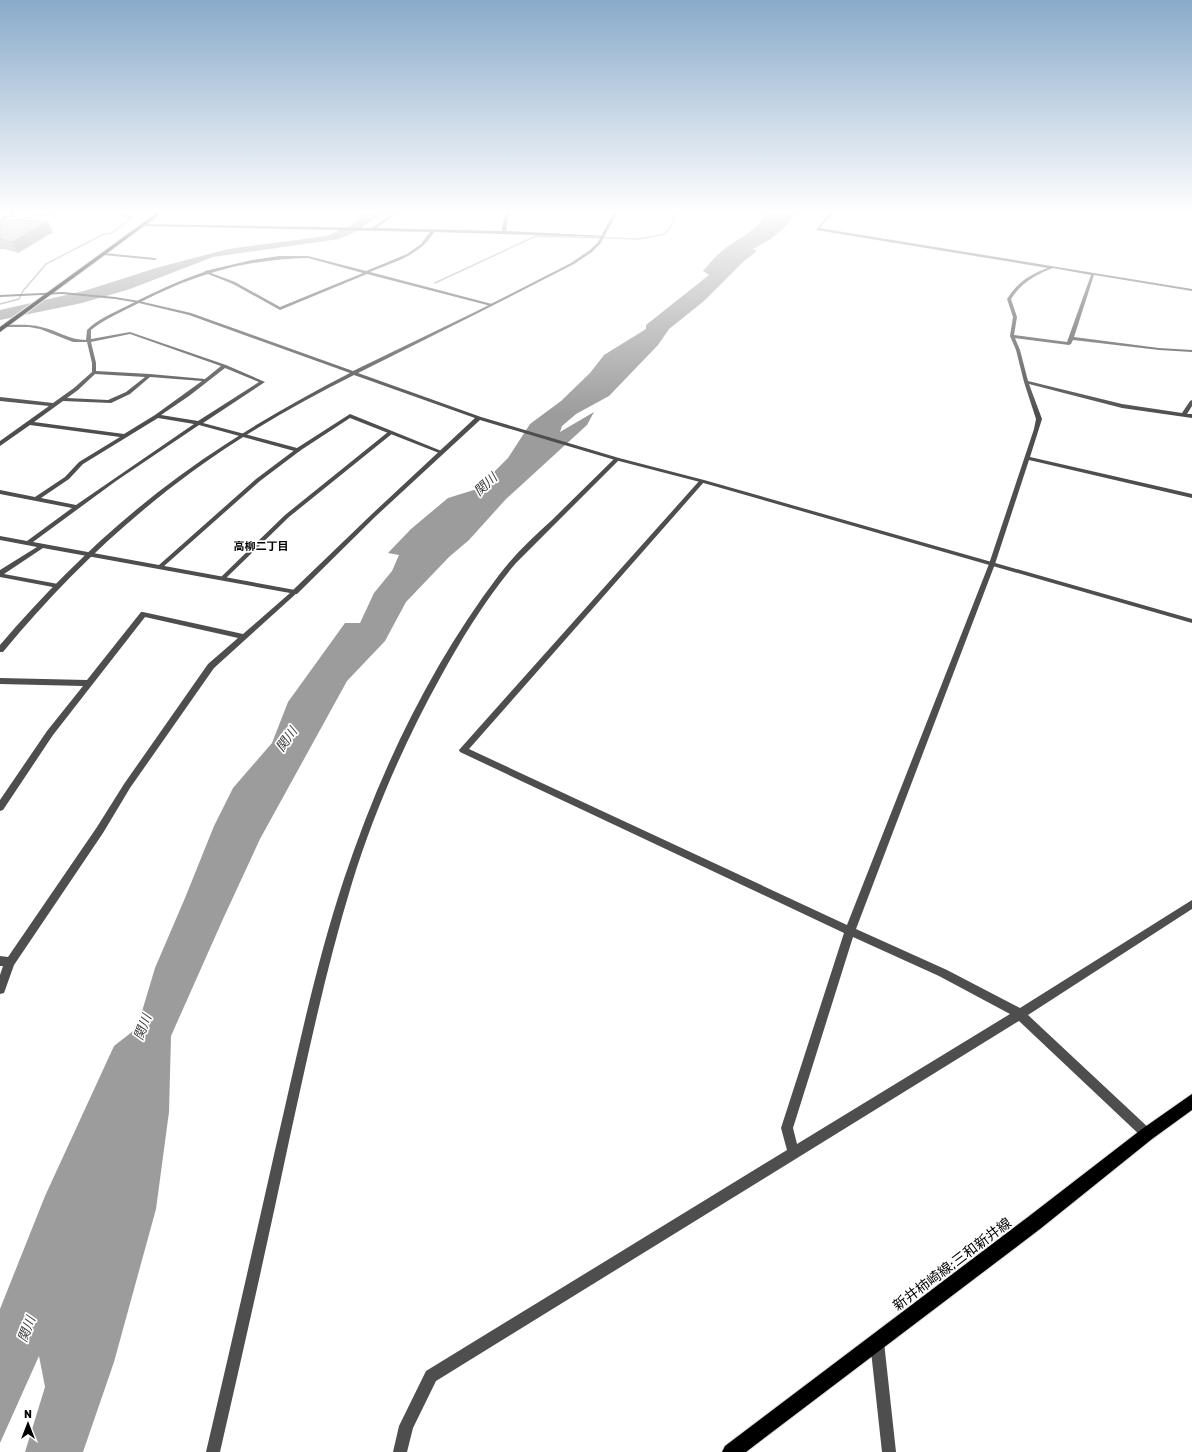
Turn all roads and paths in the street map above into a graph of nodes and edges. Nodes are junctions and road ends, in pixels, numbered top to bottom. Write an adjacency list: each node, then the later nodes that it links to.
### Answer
1 (68, 280): 11 (highway)
2 (189, 280): 13 (street)
3 (226, 280): 4 (street)
4 (349, 280)
5 (397, 280): 14 (street)
6 (540, 280): 14 (street)
7 (1027, 280): 17 (street)
8 (1091, 280): 18 (street)
9 (1129, 280): 10 (street)
10 (1192, 290)
11 (49, 293): 12 (street); 13 (street); 15 (highway)
12 (0, 296)
13 (139, 302): 19 (street); 23 (street)
14 (491, 305): 23 (street)
15 (6, 326): 16 (highway); 19 (street)
16 (0, 330)
17 (1012, 336): 18 (street); 26 (street)
18 (1070, 338): 20 (street)
19 (88, 341): 21 (street); 22 (street)
20 (1192, 351)
21 (224, 366): 25 (street); 35 (street)
22 (94, 372): 24 (street); 28 (street)
23 (352, 374): 34 (street); 39 (street)
24 (150, 376): 25 (street); 28 (street)
25 (205, 380): 32 (street)
26 (1026, 382): 31 (street); 45 (street)
27 (0, 399): 30 (street)
28 (63, 399): 30 (street)
29 (1192, 402): 31 (street)
30 (54, 405): 36 (street)
31 (1184, 414): 33 (street)
32 (157, 416): 35 (street); 40 (street)
33 (1192, 416)
34 (479, 418): 44 (street); 46 (street)
35 (198, 422): 39 (street); 51 (street)
36 (29, 423): 40 (street); 41 (street)
37 (390, 433): 43 (street); 44 (street); 59 (street)
38 (0, 435): 41 (street)
39 (243, 435): 43 (street); 55 (street)
40 (126, 436): 50 (street)
41 (10, 437): 42 (street)
42 (0, 444)
43 (298, 450): 57 (street)
44 (441, 452): 61 (street)
45 (1027, 458): 49 (street); 56 (street)
46 (617, 459): 47 (street); 77 (street)
47 (702, 481): 56 (street); 69 (street)
48 (0, 492): 50 (street)
49 (1192, 496)
50 (36, 499): 51 (street)
51 (76, 507): 53 (street)
52 (0, 538): 53 (street)
53 (28, 543): 54 (street)
54 (42, 546): 55 (street); 58 (street)
55 (89, 555): 57 (street); 60 (street)
56 (992, 564): 62 (street); 69 (street)
57 (161, 566): 59 (street)
58 (0, 574): 60 (street)
59 (223, 578): 61 (street)
60 (58, 586): 64 (street)
61 (295, 592): 63 (street)
62 (1192, 621)
63 (245, 636): 66 (street); 70 (street)
64 (0, 650)
65 (0, 681): 66 (street)
66 (89, 683): 67 (street)
67 (0, 807)
68 (1192, 904): 72 (street)
69 (850, 931): 72 (street); 75 (street)
70 (5, 962): 71 (street)
71 (0, 989)
72 (1020, 1014): 74 (street); 75 (street)
73 (1192, 1101): 74 (main road, 新井柿崎線;三和新井線)
74 (1146, 1134): 76 (main road, 新井柿崎線;三和新井線)
75 (794, 1153): 78 (street)
76 (876, 1342): 79 (main road, 新井柿崎線;三和新井線); 80 (street)
77 (213, 1452)
78 (400, 1452)
79 (731, 1452)
80 (889, 1452)

